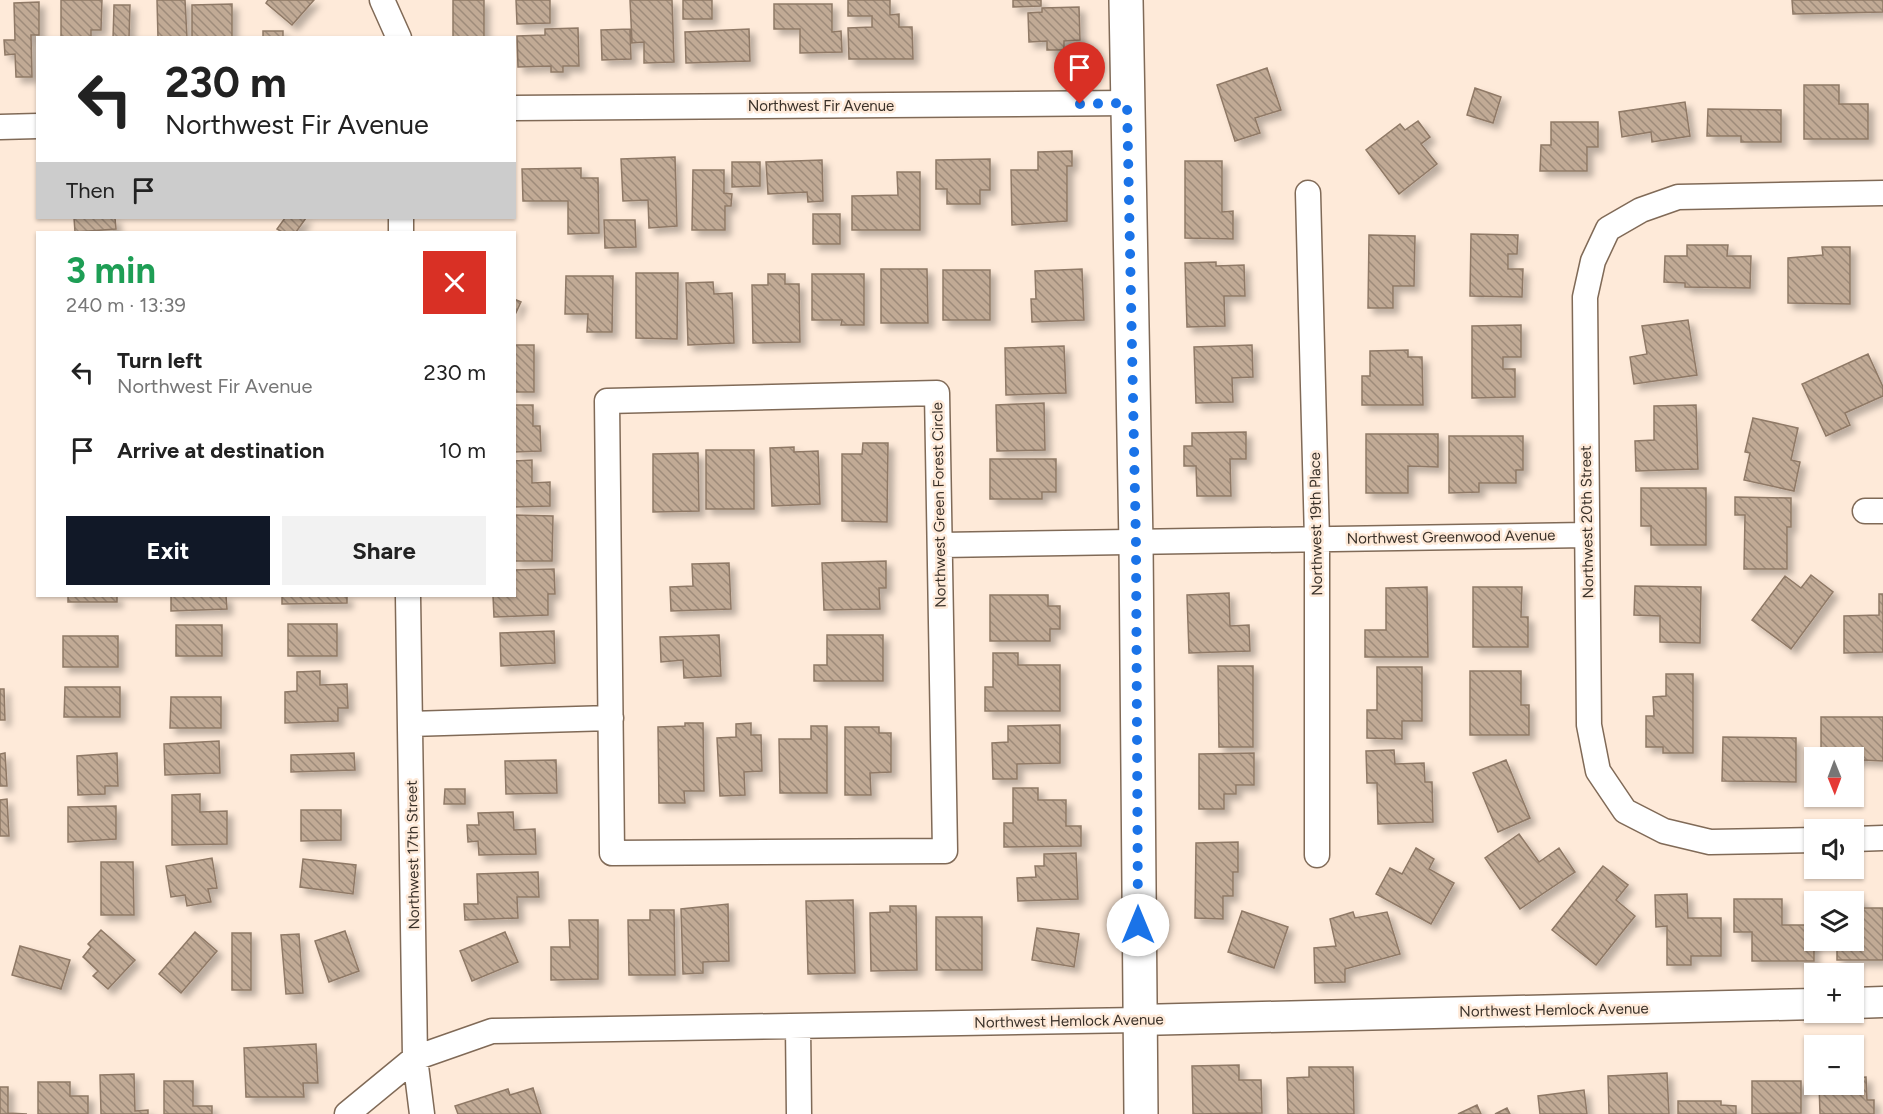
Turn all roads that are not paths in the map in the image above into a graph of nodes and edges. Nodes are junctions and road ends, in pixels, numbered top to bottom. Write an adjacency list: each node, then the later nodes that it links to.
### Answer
1 (382, 0): 3 (street)
2 (1126, 0): 4 (main road)
3 (398, 36)
4 (1127, 103): 5 (street, Northwest Fir Avenue); 12 (main road)
5 (516, 108)
6 (36, 126): 7 (street)
7 (0, 127)
8 (1308, 193): 11 (street, Northwest 19th Place)
9 (1883, 193): 10 (street, Northwest 20th Street)
10 (1586, 535): 11 (street, Northwest Greenwood Avenue); 19 (street, Northwest 20th Street)
11 (1317, 540): 12 (street, Northwest Greenwood Avenue); 20 (street, Northwest 19th Place)
12 (1136, 544): 13 (street, Northwest Greenwood Avenue); 24 (main road)
13 (940, 545): 15 (street, Northwest Green Forest Circle); 15 (street, Northwest Green Forest Circle)
14 (408, 597): 16 (street, Northwest 17th Street)
15 (611, 717): 16 (street)
16 (410, 724): 26 (street, Northwest 17th Street)
17 (1883, 838): 18 (street)
18 (1864, 839)
19 (1804, 840)
20 (1317, 855)
21 (1883, 1002): 22 (street)
22 (1864, 1003)
23 (1804, 1004): 24 (street, Northwest Hemlock Avenue)
24 (1139, 1020): 25 (street, Northwest Hemlock Avenue); 30 (main road)
25 (798, 1026): 26 (street, Northwest Hemlock Avenue); 29 (street)
26 (415, 1058): 27 (street, Northwest Hemlock Avenue); 28 (street, Northwest 17th Street)
27 (346, 1114)
28 (422, 1114)
29 (799, 1114)
30 (1141, 1114)

